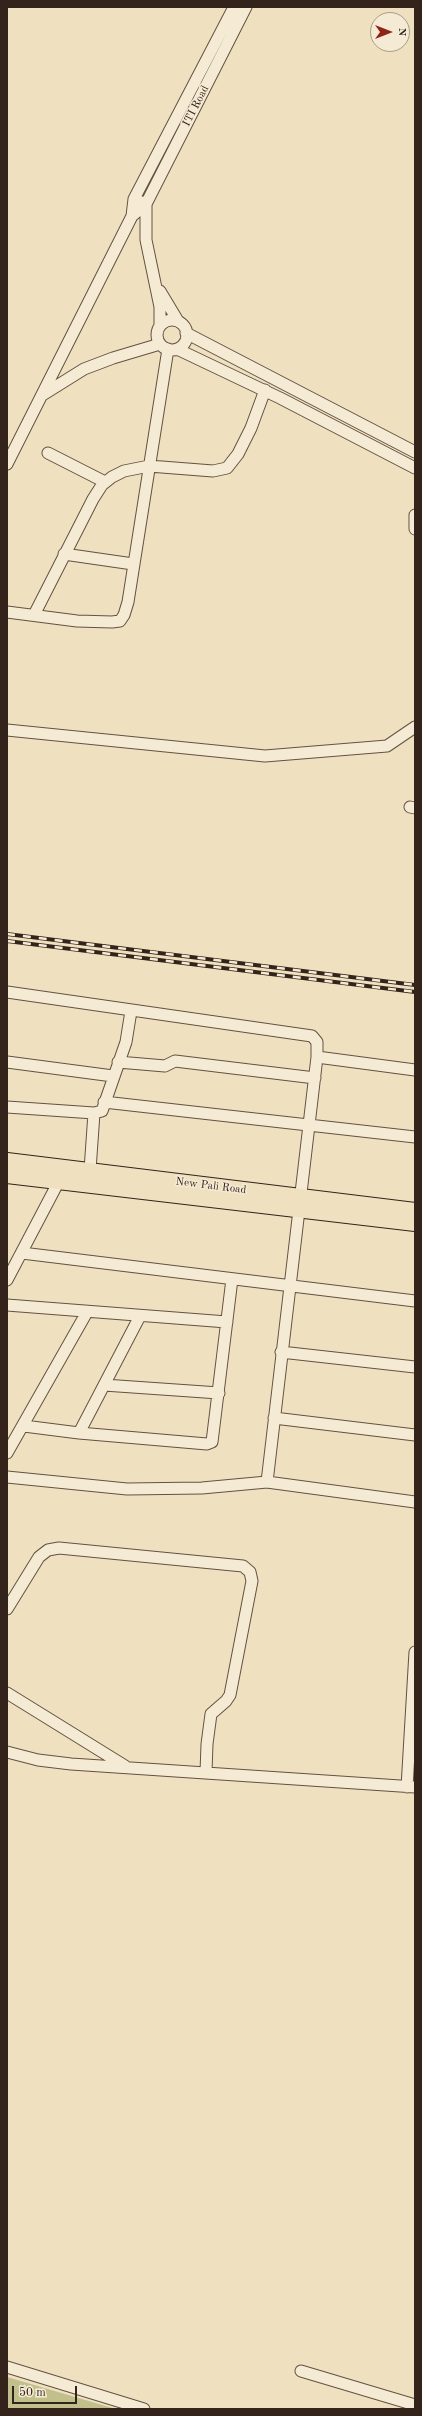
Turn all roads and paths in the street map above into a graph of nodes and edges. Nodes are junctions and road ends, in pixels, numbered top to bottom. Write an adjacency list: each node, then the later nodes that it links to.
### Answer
1 (234, 7): 3 (street)
2 (246, 7): 4 (street, ITI Road)
3 (134, 199): 4 (street); 5 (street)
4 (146, 204): 5 (street, ITI Road); 6 (street, ITI Road)
5 (132, 216): 12 (street)
6 (156, 284): 7 (street, ITI Road); 8 (street, ITI Road)
7 (178, 321): 8 (street); 9 (street)
8 (160, 326): 10 (street)
9 (186, 333): 10 (street); 13 (street)
10 (168, 347): 11 (street); 12 (street); 16 (street)
11 (266, 390): 16 (street); 17 (street)
12 (40, 398): 15 (street)
13 (415, 452)
14 (48, 453): 18 (street)
15 (7, 464)
16 (149, 466): 18 (street); 22 (street)
17 (415, 468)
18 (105, 482): 21 (street)
19 (415, 515): 20 (street)
20 (415, 529)
21 (64, 554): 22 (street); 24 (street)
22 (133, 564): 24 (street)
23 (7, 612): 24 (street)
24 (34, 615)
25 (415, 727): 26 (street)
26 (7, 730)
27 (7, 992): 28 (street)
28 (131, 1011): 29 (street); 31 (street)
29 (317, 1057): 32 (street); 34 (street)
30 (7, 1062): 33 (street)
31 (118, 1062): 33 (street); 34 (street)
32 (415, 1070)
33 (113, 1076): 35 (street)
34 (314, 1078): 38 (street)
35 (104, 1102): 37 (street); 38 (street)
36 (7, 1107): 37 (street)
37 (94, 1113): 41 (street)
38 (309, 1124): 39 (street); 44 (street)
39 (415, 1137)
40 (7, 1161): 41 (highway, New Pali Road)
41 (90, 1170): 44 (highway, New Pali Road)
42 (7, 1176): 43 (highway, New Pali Road)
43 (59, 1181): 44 (highway, New Pali Road); 47 (street)
44 (298, 1203): 45 (highway, New Pali Road); 46 (highway, New Pali Road); 50 (street)
45 (415, 1211)
46 (415, 1223)
47 (22, 1253): 48 (street); 49 (street)
48 (232, 1279): 50 (street); 55 (street)
49 (7, 1280)
50 (289, 1285): 51 (street); 56 (street)
51 (415, 1301)
52 (7, 1304): 53 (street)
53 (88, 1312): 54 (street); 61 (street)
54 (140, 1316): 55 (street); 58 (street)
55 (227, 1322): 59 (street)
56 (282, 1352): 57 (street); 60 (street)
57 (415, 1367)
58 (104, 1385): 59 (street); 62 (street)
59 (219, 1393): 62 (street)
60 (274, 1418): 63 (street); 66 (street)
61 (24, 1426): 62 (street); 64 (street)
62 (79, 1433)
63 (415, 1435)
64 (7, 1453)
65 (7, 1477): 66 (street)
66 (267, 1482): 67 (street)
67 (415, 1502)
68 (7, 1609): 73 (street)
69 (415, 1652): 74 (street)
70 (7, 1693): 72 (street)
71 (7, 1752): 72 (street)
72 (127, 1767): 73 (street)
73 (206, 1772): 74 (street)
74 (411, 1787)
75 (7, 2367): 78 (street)
76 (301, 2371): 77 (street)
77 (415, 2405)
78 (144, 2409)

